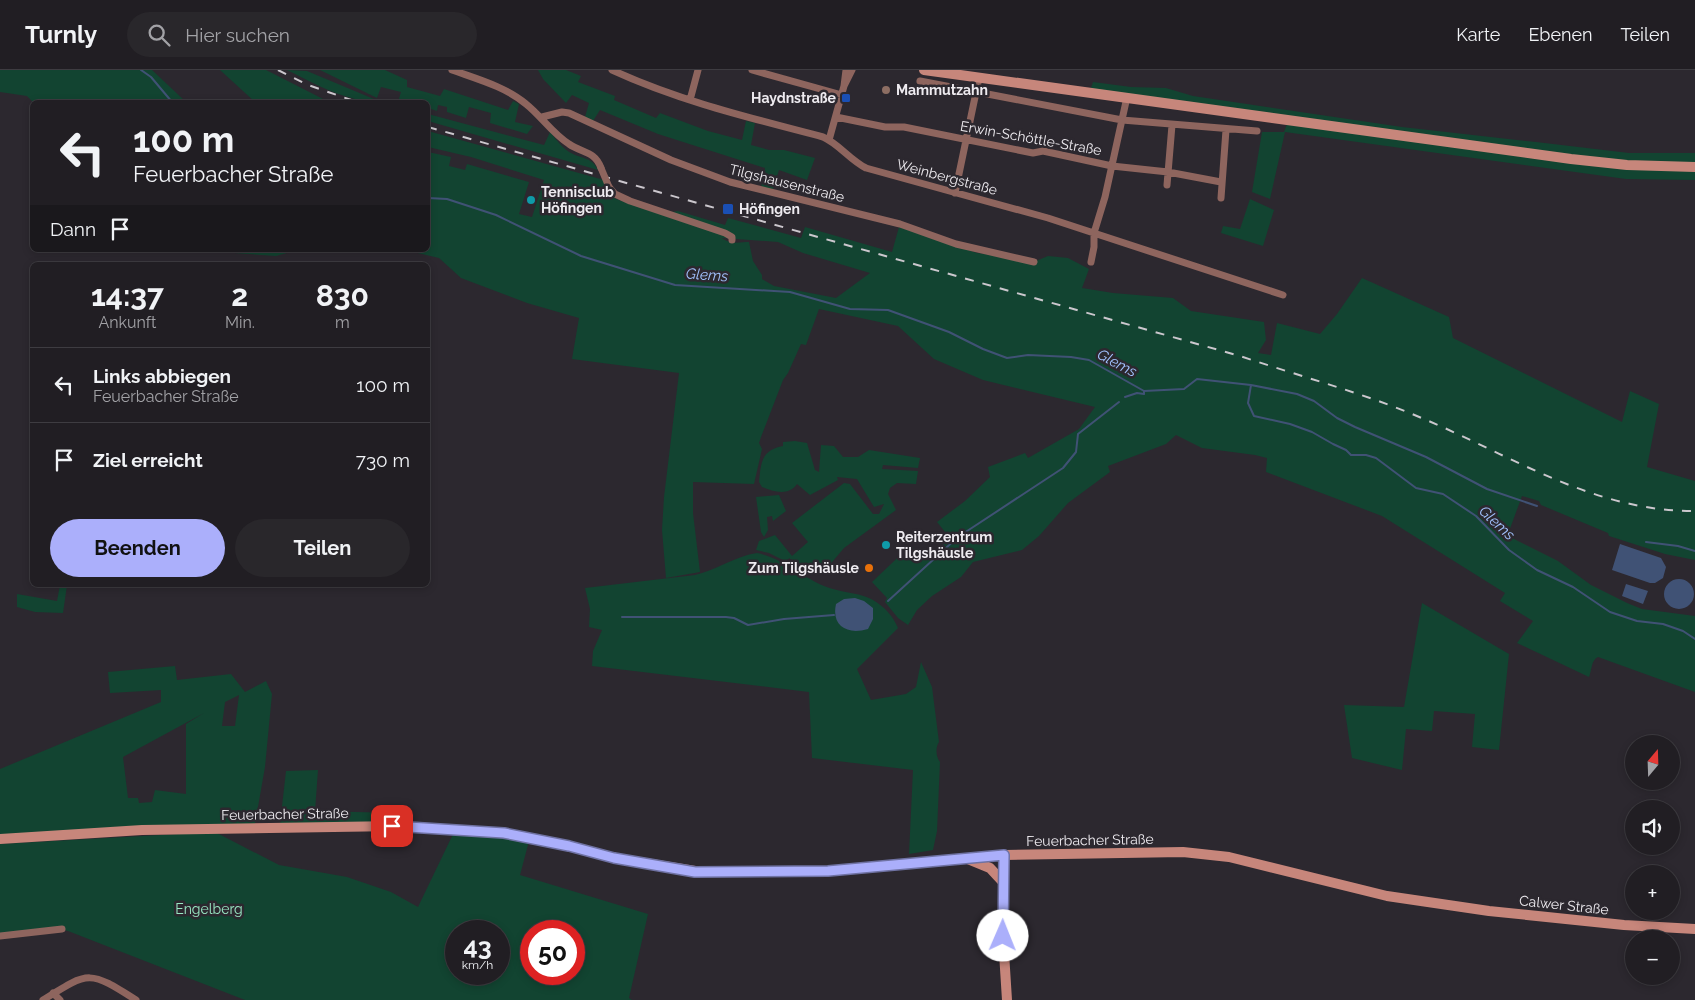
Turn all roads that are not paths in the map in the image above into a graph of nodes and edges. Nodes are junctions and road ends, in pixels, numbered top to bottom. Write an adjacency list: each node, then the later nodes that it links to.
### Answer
1 (453, 70): 15 (street)
2 (612, 70): 14 (street, Weinbergstraße)
3 (698, 70): 14 (street)
4 (752, 70): 12 (street)
5 (846, 70): 10 (street)
6 (852, 70): 10 (street)
7 (924, 70): 8 (main road)
8 (979, 78): 11 (street); 13 (main road)
9 (920, 81): 11 (street)
10 (844, 86): 12 (street)
11 (976, 92): 17 (street); 21 (street)
12 (842, 95): 16 (street)
13 (1127, 97): 17 (street); 24 (main road)
14 (690, 100): 22 (street, Weinbergstraße)
15 (542, 117): 31 (street, bridge); 32 (street, Tilgshausenstraße)
16 (836, 117): 21 (street, Erwin-Schöttle-Straße); 22 (street)
17 (1122, 120): 18 (street); 23 (street)
18 (1172, 125): 19 (street); 25 (street)
19 (1226, 130): 20 (street); 26 (street)
20 (1257, 131)
21 (966, 139): 23 (street, Erwin-Schöttle-Straße); 28 (street)
22 (829, 140): 28 (street, Weinbergstraße)
23 (1112, 166): 25 (street, Erwin-Schöttle-Straße); 30 (street)
24 (1695, 167)
25 (1168, 172): 26 (street, Erwin-Schöttle-Straße); 27 (street)
26 (1221, 182): 29 (street)
27 (1167, 185)
28 (955, 193): 30 (street, Weinbergstraße)
29 (1221, 198)
30 (1094, 233): 33 (street); 34 (street, Weinbergstraße)
31 (732, 240)
32 (1034, 262)
33 (1091, 262)
34 (1283, 295)
35 (0, 838): 37 (main road, Feuerbacher Straße)
36 (1004, 855): 37 (main road, Feuerbacher Straße); 38 (main road); 39 (main road, Feuerbacher Straße)
37 (964, 858): 38 (main road)
38 (1003, 882): 47 (main road)
39 (1489, 911): 41 (main road, Calwer Straße)
40 (62, 929): 42 (street)
41 (1695, 929)
42 (0, 936)
43 (53, 993): 44 (street); 45 (street); 46 (street)
44 (42, 1000)
45 (60, 1000)
46 (136, 1000)
47 (1007, 1000)

